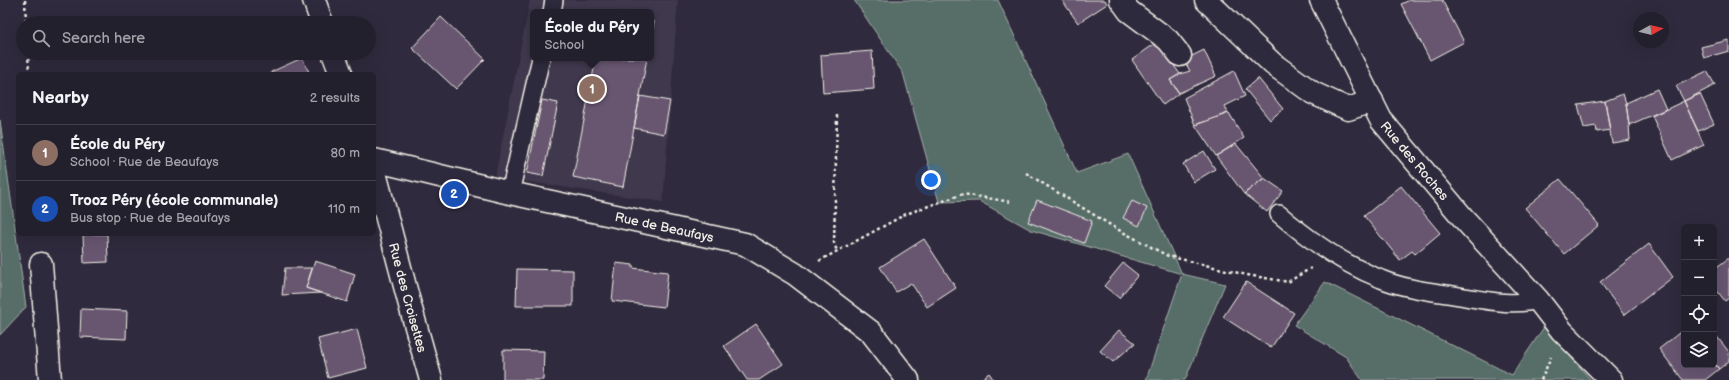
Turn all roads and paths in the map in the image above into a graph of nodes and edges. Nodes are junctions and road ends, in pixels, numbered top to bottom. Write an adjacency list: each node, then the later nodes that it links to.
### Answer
1 (24, 0): 6 (path)
2 (314, 0): 7 (street)
3 (1121, 0): 8 (street)
4 (1206, 0): 14 (street)
5 (1321, 0): 14 (street, Rue des Roches)
6 (25, 16)
7 (320, 16)
8 (1180, 55)
9 (28, 60): 12 (path)
10 (336, 60): 13 (street)
11 (540, 61): 19 (lane)
12 (29, 72)
13 (340, 72)
14 (1372, 101): 26 (street, Rue des Roches)
15 (838, 115): 23 (path)
16 (376, 160): 19 (street, Rue de Beaufays)
17 (1026, 173): 22 (path)
18 (376, 177): 28 (street, Rue des Croisettes)
19 (510, 193): 25 (street, Rue de Beaufays)
20 (1011, 202): 23 (path)
21 (1279, 214): 22 (lane)
22 (1326, 249): 26 (lane)
23 (838, 251): 25 (path)
24 (41, 264): 27 (street)
25 (795, 274): 29 (street, Rue de Beaufays)
26 (1538, 300): 30 (street, Rue des Roches)
27 (50, 380)
28 (431, 380)
29 (908, 380)
30 (1610, 380)

